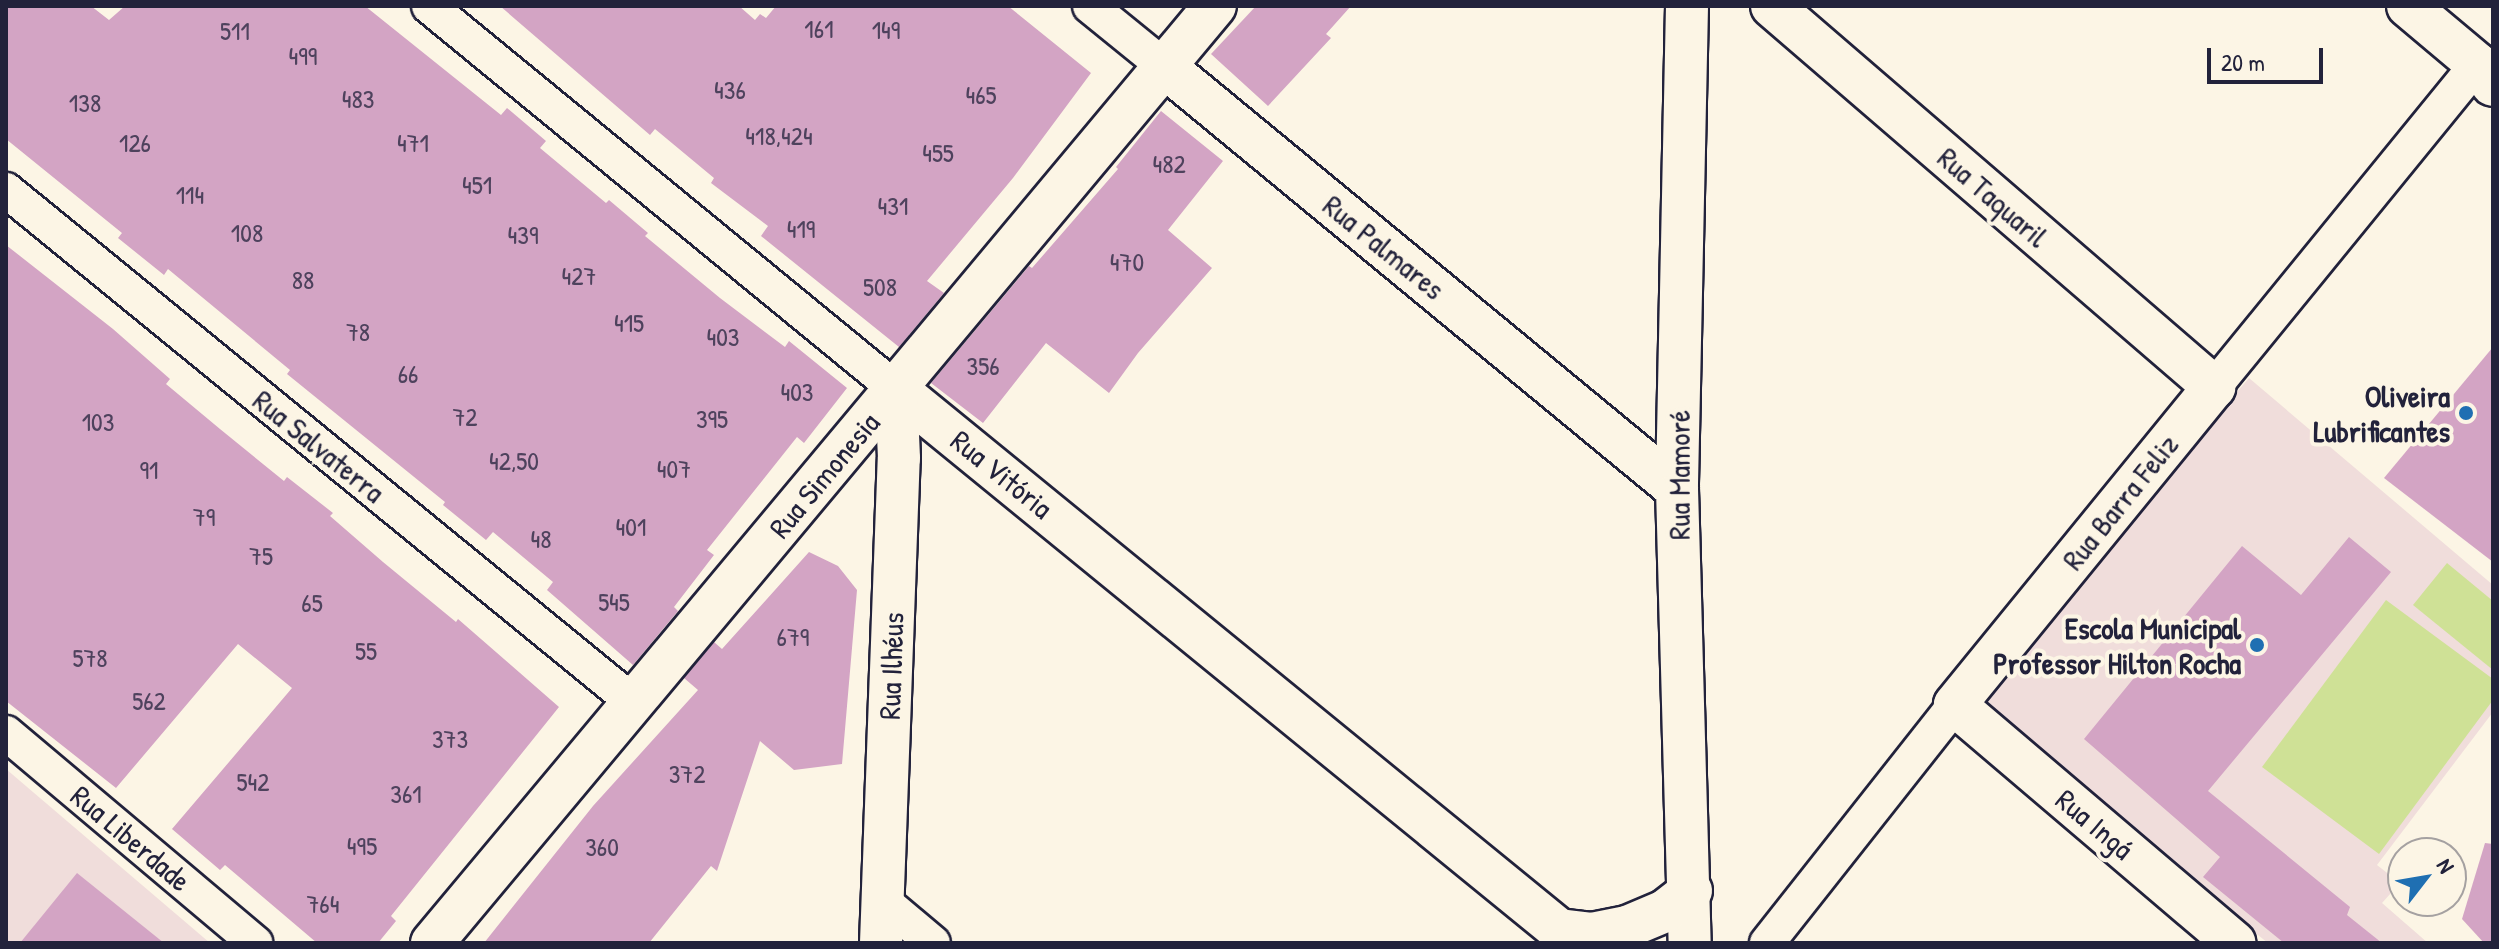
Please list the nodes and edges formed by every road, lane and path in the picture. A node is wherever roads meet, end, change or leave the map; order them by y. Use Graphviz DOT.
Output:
graph roads {
  1 [pos="429,6"];
  2 [pos="1090,6"];
  3 [pos="1215,6"];
  4 [pos="1687,6"];
  5 [pos="1772,6"];
  6 [pos="2408,6"];
  7 [pos="1165,67"];
  8 [pos="2485,75"];
  9 [pos="6,190"];
  10 [pos="2214,387"];
  11 [pos="896,389"];
  12 [pos="979,454"];
  13 [pos="899,458"];
  14 [pos="837,475"];
  15 [pos="1677,489"];
  16 [pos="897,512"];
  17 [pos="633,702"];
  18 [pos="1955,705"];
  19 [pos="6,733"];
  20 [pos="1691,891"];
  21 [pos="883,901"];
  22 [pos="1567,937"];
  23 [pos="255,943"];
  24 [pos="432,943"];
  25 [pos="881,943"];
  26 [pos="933,943"];
  27 [pos="1690,943"];
  28 [pos="1767,943"];
  29 [pos="2235,943"];
  1 -- 11 [label="street, Rua Vitória"];
  2 -- 7 [label="street, Rua Palmares"];
  3 -- 7 [label="street, Rua Simonesia"];
  4 -- 15 [label="street, Rua Mamoré"];
  5 -- 10 [label="street, Rua Taquaril"];
  6 -- 8 [label="street"];
  7 -- 11 [label="street, Rua Simonesia"];
  7 -- 15 [label="street, Rua Palmares"];
  8 -- 10 [label="street, Rua Barra Feliz"];
  9 -- 17 [label="street, Rua Salvaterra"];
  10 -- 18 [label="street, Rua Barra Feliz"];
  11 -- 12 [label="street, Rua Vitória"];
  11 -- 13 [label="street, Rua Ilhéus"];
  11 -- 14 [label="street, Rua Simonesia"];
  12 -- 13 [label="street"];
  12 -- 22 [label="street, Rua Vitória"];
  13 -- 14 [label="street"];
  13 -- 16 [label="street, Rua Ilhéus"];
  14 -- 16 [label="street"];
  14 -- 17 [label="street, Rua Simonesia"];
  15 -- 20 [label="street, Rua Mamoré"];
  16 -- 21 [label="street, Rua Ilhéus"];
  17 -- 24 [label="street, Rua Simonesia"];
  18 -- 28 [label="street, Rua Barra Feliz"];
  18 -- 29 [label="street, Rua Ingá"];
  19 -- 23 [label="street, Rua Liberdade"];
  20 -- 22 [label="street"];
  20 -- 27 [label="street, Rua Mamoré"];
  21 -- 25 [label="street, Rua Ilhéus"];
  21 -- 26 [label="street"];
}
